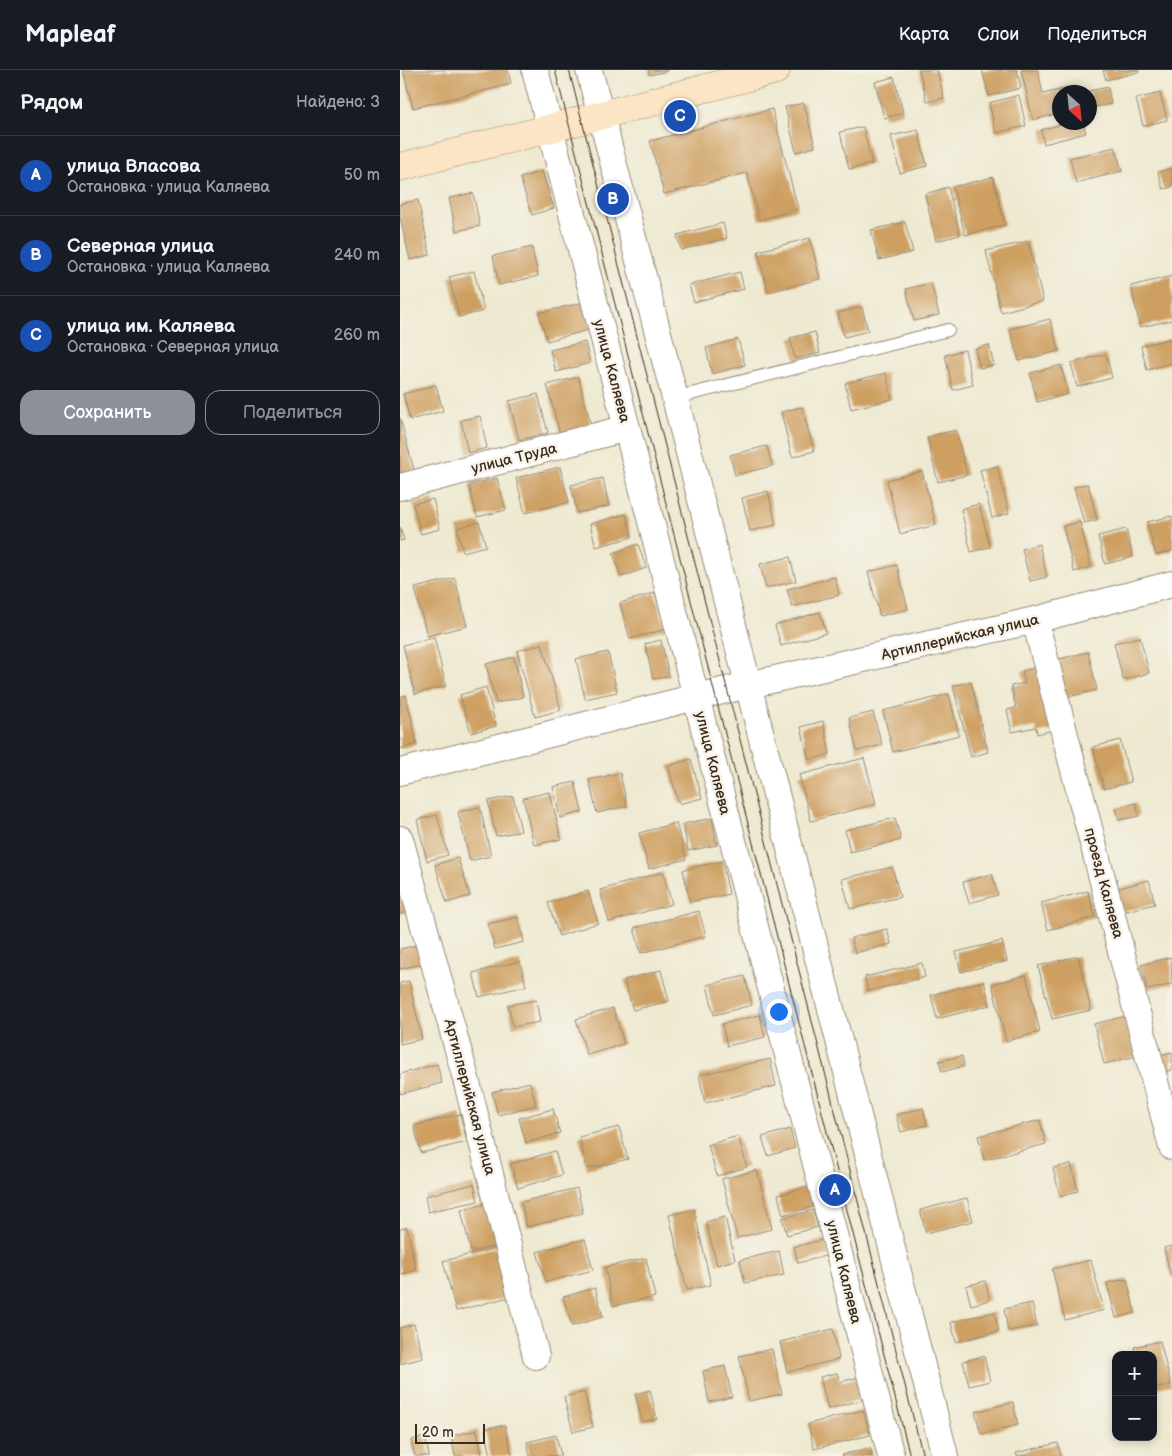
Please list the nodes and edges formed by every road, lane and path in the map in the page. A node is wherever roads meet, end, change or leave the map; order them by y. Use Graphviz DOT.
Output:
graph roads {
  1 [pos="535,70"];
  2 [pos="589,70"];
  3 [pos="776,70"];
  4 [pos="600,116"];
  5 [pos="549,128"];
  6 [pos="400,167"];
  7 [pos="948,330"];
  8 [pos="675,398"];
  9 [pos="627,428"];
  10 [pos="400,487"];
  11 [pos="1172,584"];
  12 [pos="1035,620"];
  13 [pos="747,685"];
  14 [pos="696,697"];
  15 [pos="400,772"];
  16 [pos="400,839"];
  17 [pos="1172,1147"];
  18 [pos="536,1356"];
  19 [pos="891,1456"];
  20 [pos="945,1456"];
  1 -- 5 [label="street, улица Каляева"];
  2 -- 4 [label="street"];
  3 -- 4 [label="main road"];
  4 -- 5 [label="main road"];
  4 -- 8 [label="street"];
  5 -- 6 [label="main road"];
  5 -- 9 [label="street, улица Каляева"];
  7 -- 8 [label="lane"];
  8 -- 13 [label="street"];
  9 -- 10 [label="street, улица Труда"];
  9 -- 14 [label="street, улица Каляева"];
  11 -- 12 [label="street, Артиллерийская улица"];
  12 -- 13 [label="street, Артиллерийская улица"];
  12 -- 17 [label="street, проезд Каляева"];
  13 -- 14 [label="street, Артиллерийская улица"];
  13 -- 20 [label="street"];
  14 -- 15 [label="street"];
  14 -- 19 [label="street, улица Каляева"];
  16 -- 18 [label="street, Артиллерийская улица"];
}
